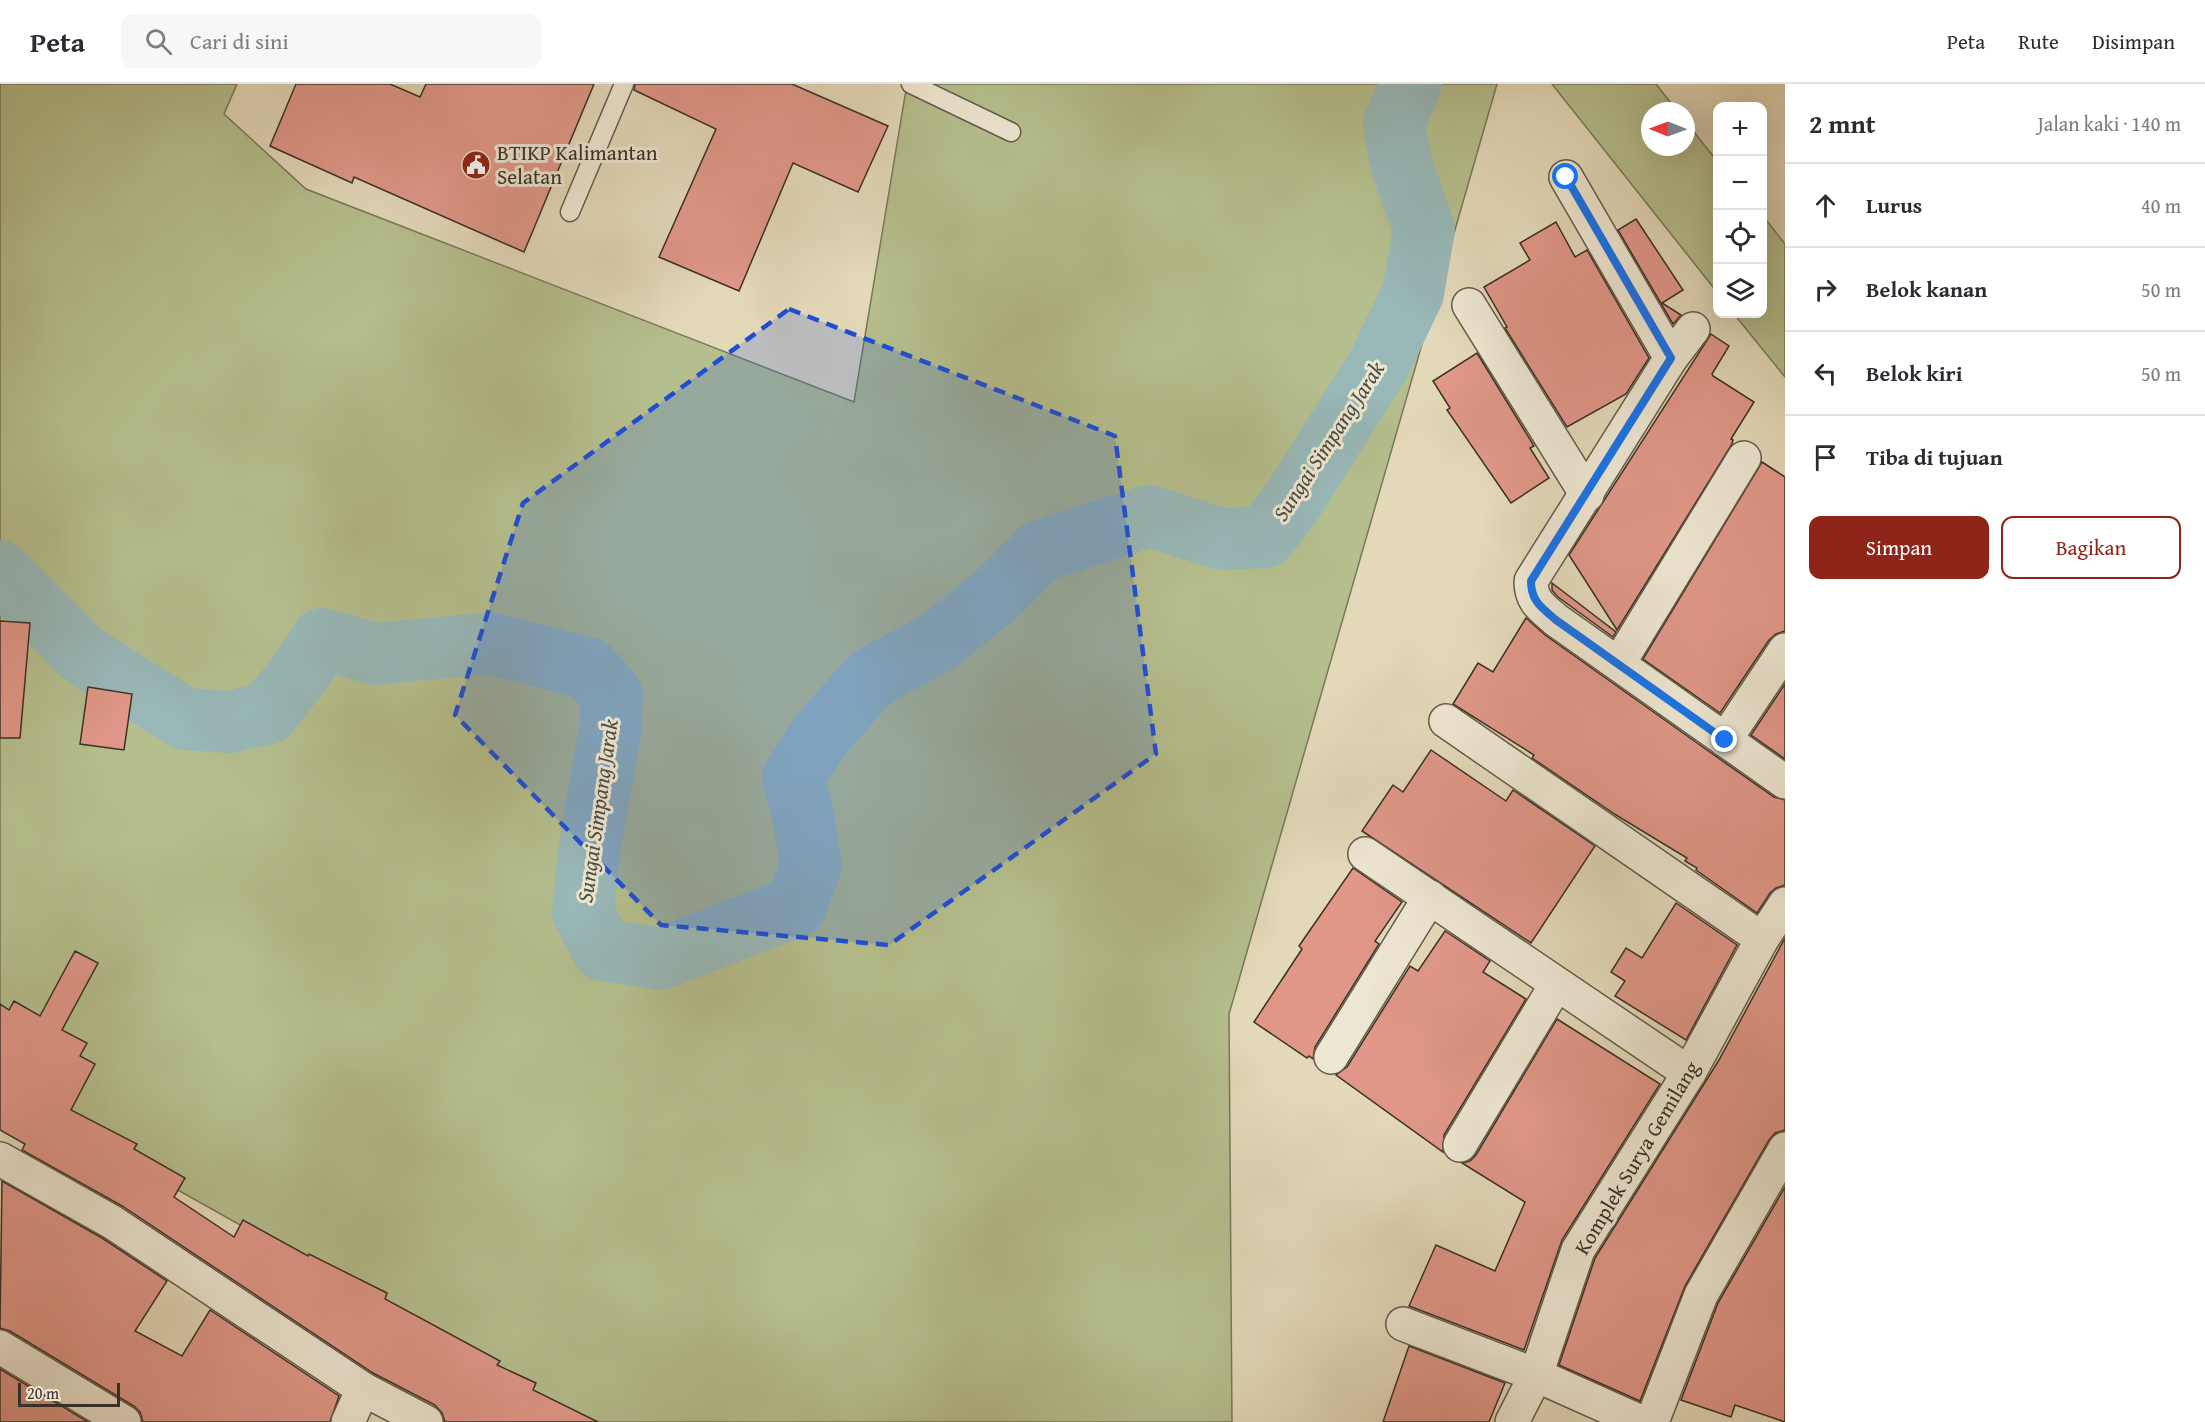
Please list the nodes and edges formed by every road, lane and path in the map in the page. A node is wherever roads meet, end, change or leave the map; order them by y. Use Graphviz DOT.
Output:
graph roads {
  1 [pos="624,84"];
  2 [pos="911,84"];
  3 [pos="1011,132"];
  4 [pos="1566,177"];
  5 [pos="570,212"];
  6 [pos="1469,305"];
  7 [pos="1693,329"];
  8 [pos="1671,358"];
  9 [pos="1744,458"];
  10 [pos="1587,495"];
  11 [pos="1785,650"];
  12 [pos="1619,663"];
  13 [pos="1446,721"];
  14 [pos="1725,740"];
  15 [pos="1785,782"];
  16 [pos="1365,854"];
  17 [pos="1430,897"];
  18 [pos="1785,904"];
  19 [pos="1762,939"];
  20 [pos="1556,986"];
  21 [pos="1331,1057"];
  22 [pos="1689,1073"];
  23 [pos="1460,1145"];
  24 [pos="1785,1149"];
  25 [pos="0,1159"];
  26 [pos="1403,1323"];
  27 [pos="0,1347"];
  28 [pos="1536,1375"];
  29 [pos="363,1389"];
  30 [pos="124,1422"];
  31 [pos="348,1422"];
  32 [pos="426,1422"];
  33 [pos="1512,1422"];
  34 [pos="1641,1422"];
  35 [pos="1652,1422"];
  1 -- 5 [label="lane"];
  2 -- 3 [label="lane"];
  4 -- 8 [label="street"];
  6 -- 10 [label="street"];
  7 -- 8 [label="street"];
  8 -- 10 [label="street"];
  9 -- 12 [label="street"];
  10 -- 12 [label="street"];
  11 -- 14 [label="street"];
  12 -- 14 [label="street"];
  13 -- 19 [label="street"];
  14 -- 15 [label="street"];
  16 -- 17 [label="street"];
  17 -- 20 [label="street"];
  17 -- 21 [label="street"];
  18 -- 19 [label="street, Komplek Surya Gemilang"];
  19 -- 22 [label="street, Komplek Surya Gemilang"];
  20 -- 22 [label="street"];
  20 -- 23 [label="street"];
  22 -- 28 [label="street, Komplek Surya Gemilang"];
  24 -- 35 [label="street"];
  25 -- 29 [label="street"];
  26 -- 28 [label="street"];
  27 -- 30 [label="street"];
  28 -- 33 [label="street, Komplek Surya Gemilang"];
  28 -- 34 [label="street"];
  29 -- 31 [label="street"];
  29 -- 32 [label="street"];
}
